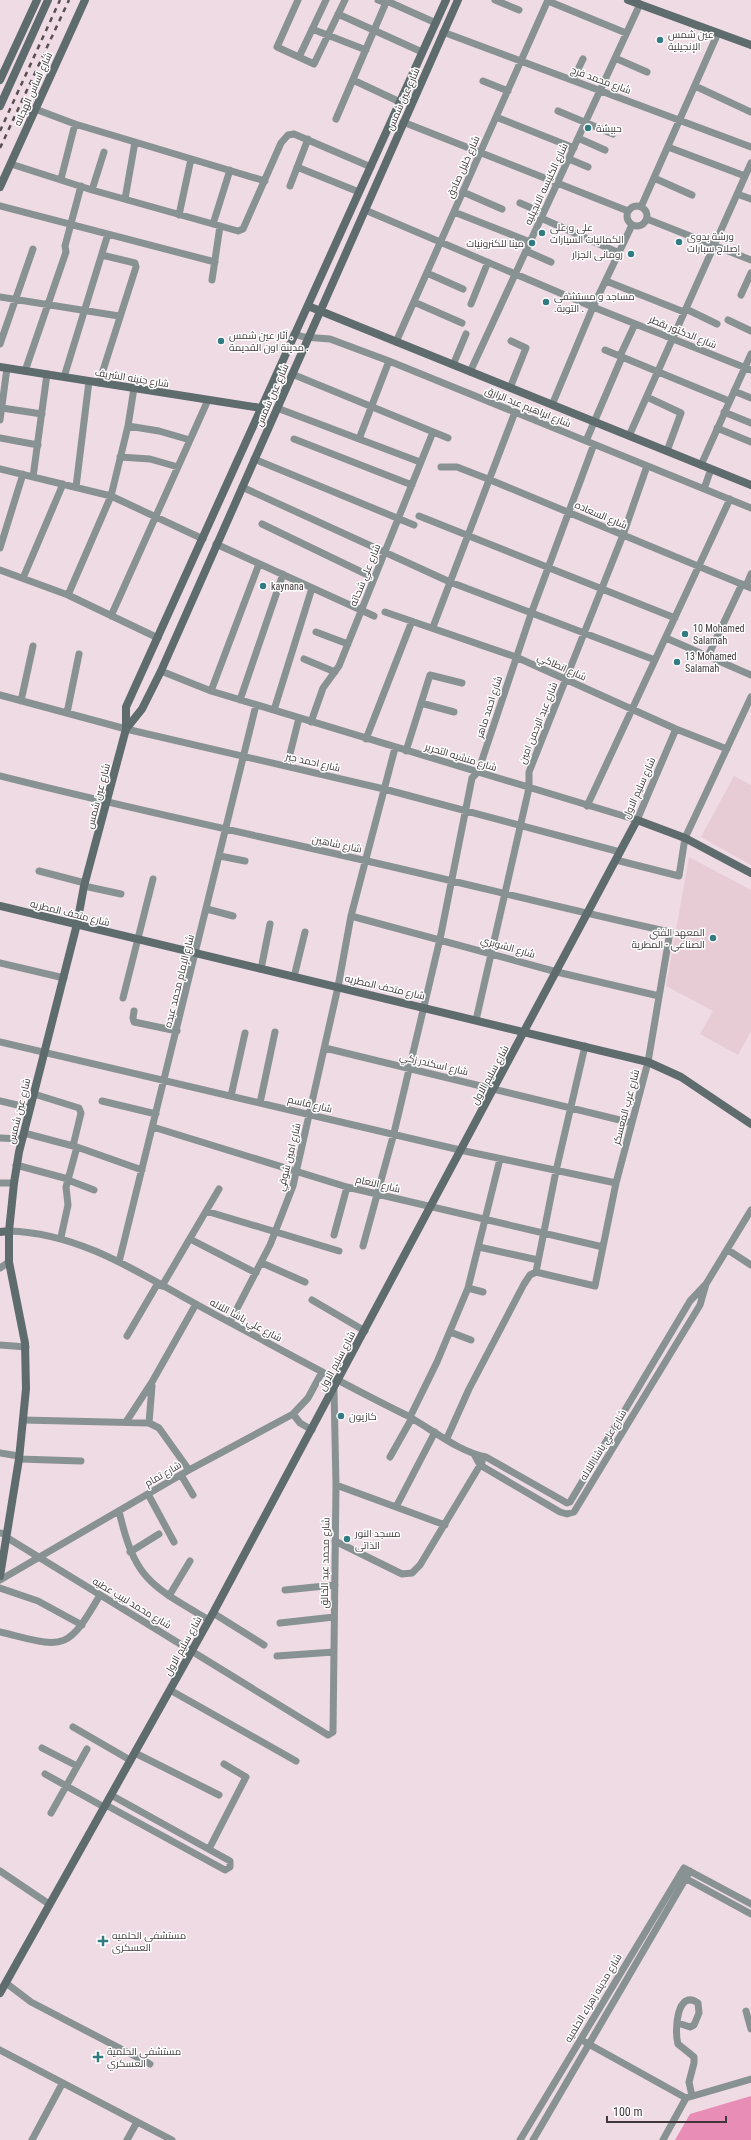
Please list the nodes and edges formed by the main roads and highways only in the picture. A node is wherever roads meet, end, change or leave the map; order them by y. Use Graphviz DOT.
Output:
graph roads {
  1 [pos="37,0"];
  2 [pos="48,0"];
  3 [pos="85,0"];
  4 [pos="446,0"];
  5 [pos="458,0"];
  6 [pos="628,0"];
  7 [pos="751,45"];
  8 [pos="0,80"];
  9 [pos="0,106"];
  10 [pos="0,187"];
  11 [pos="308,306"];
  12 [pos="320,311"];
  13 [pos="4,368"];
  14 [pos="261,408"];
  15 [pos="751,485"];
  16 [pos="126,729"];
  17 [pos="637,820"];
  18 [pos="751,873"];
  19 [pos="0,906"];
  20 [pos="77,924"];
  21 [pos="525,1032"];
  22 [pos="751,1124"];
  23 [pos="9,1231"];
  24 [pos="0,1232"];
  25 [pos="4,1535"];
  26 [pos="0,1576"];
  27 [pos="0,1993"];
  1 -- 8 [label="main road"];
  2 -- 9 [label="main road"];
  3 -- 10 [label="main road, شارع اساس الهجانه"];
  4 -- 11 [label="main road, شارع عين شمس"];
  5 -- 12 [label="main road, شارع عين شمس"];
  6 -- 7 [label="main road"];
  11 -- 12 [label="main road, شارع ابراهيم عبد الرازق"];
  11 -- 14 [label="main road, شارع عين شمس"];
  12 -- 15 [label="main road, شارع ابراهيم عبد الرازق"];
  12 -- 16 [label="main road, شارع عين شمس"];
  13 -- 14 [label="main road, شارع جنينه الشريف"];
  14 -- 16 [label="main road, شارع عين شمس"];
  16 -- 20 [label="main road, شارع عين شمس"];
  17 -- 18 [label="main road, شارع منشيه التحرير"];
  17 -- 21 [label="main road, شارع سليم الاول"];
  19 -- 20 [label="main road, شارع متحف المطريه"];
  20 -- 21 [label="main road, شارع متحف المطريه"];
  20 -- 23 [label="main road, شارع عين شمس"];
  21 -- 22 [label="main road, شارع متحف المطريه"];
  21 -- 27 [label="main road, شارع سليم الاول"];
  23 -- 24 [label="main road, شارع علي باشا اللاله"];
  23 -- 25 [label="main road, شارع عين شمس"];
  25 -- 26 [label="main road, شارع عين شمس"];
}
